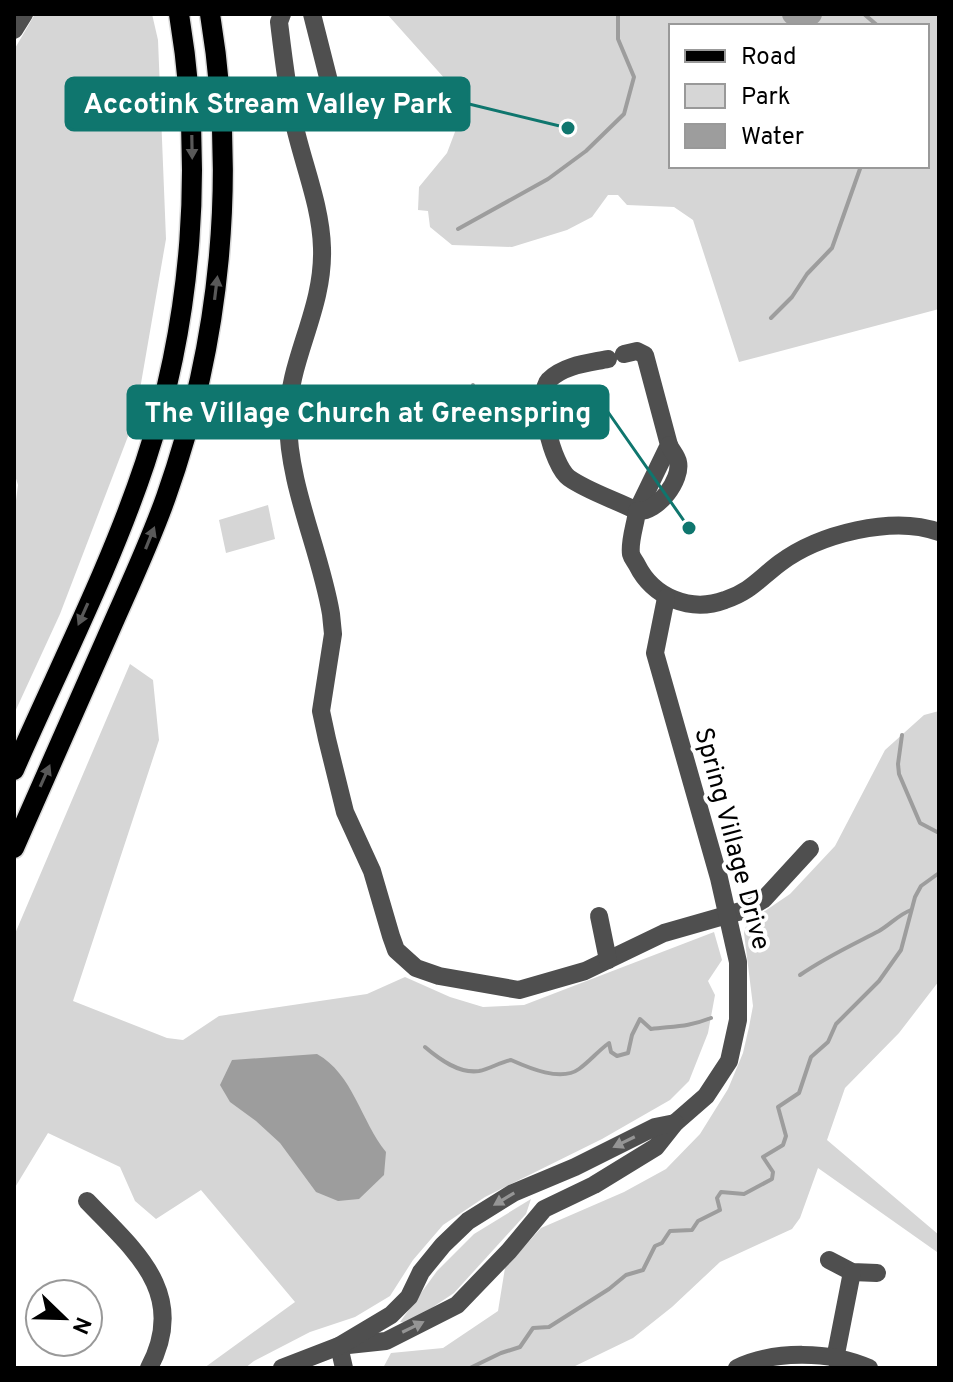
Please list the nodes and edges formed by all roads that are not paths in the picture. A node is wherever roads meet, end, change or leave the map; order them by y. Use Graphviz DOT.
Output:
graph roads {
  1 [pos="24,14"];
  2 [pos="179,14"];
  3 [pos="210,14"];
  4 [pos="282,14"];
  5 [pos="312,14"];
  6 [pos="14,30"];
  7 [pos="290,105"];
  8 [pos="637,511"];
  9 [pos="939,532"];
  10 [pos="666,598"];
  11 [pos="14,770"];
  12 [pos="14,848"];
  13 [pos="810,849"];
  14 [pos="599,916"];
  15 [pos="727,916"];
  16 [pos="608,960"];
  17 [pos="675,1123"];
  18 [pos="549,1178"];
  19 [pos="87,1201"];
  20 [pos="559,1201"];
  21 [pos="829,1260"];
  22 [pos="852,1272"];
  23 [pos="877,1273"];
  24 [pos="339,1346"];
  25 [pos="835,1359"];
  26 [pos="149,1368"];
  27 [pos="282,1368"];
  28 [pos="344,1368"];
  29 [pos="737,1368"];
  30 [pos="869,1368"];
  1 -- 6 [label="street"];
  2 -- 11 [label="main road, one-way"];
  12 -- 3 [label="main road, one-way"];
  4 -- 7 [label="street"];
  5 -- 7 [label="street"];
  7 -- 16 [label="street"];
  8 -- 8 [label="street"];
  8 -- 10 [label="street"];
  9 -- 10 [label="street"];
  10 -- 15 [label="street, Spring Village Drive"];
  13 -- 15 [label="street"];
  14 -- 16 [label="street"];
  15 -- 16 [label="street"];
  15 -- 17 [label="street, Spring Village Drive"];
  17 -- 18 [label="street, Spring Village Drive, one-way"];
  17 -- 20 [label="street, Spring Village Drive"];
  18 -- 20 [label="street"];
  18 -- 24 [label="street, Spring Village Drive, one-way"];
  19 -- 26 [label="street"];
  24 -- 20 [label="street, Spring Village Drive, one-way"];
  21 -- 22 [label="street"];
  22 -- 23 [label="street"];
  22 -- 25 [label="street"];
  24 -- 27 [label="street, Spring Village Drive"];
  24 -- 28 [label="street"];
  25 -- 29 [label="street"];
  25 -- 30 [label="street"];
}
